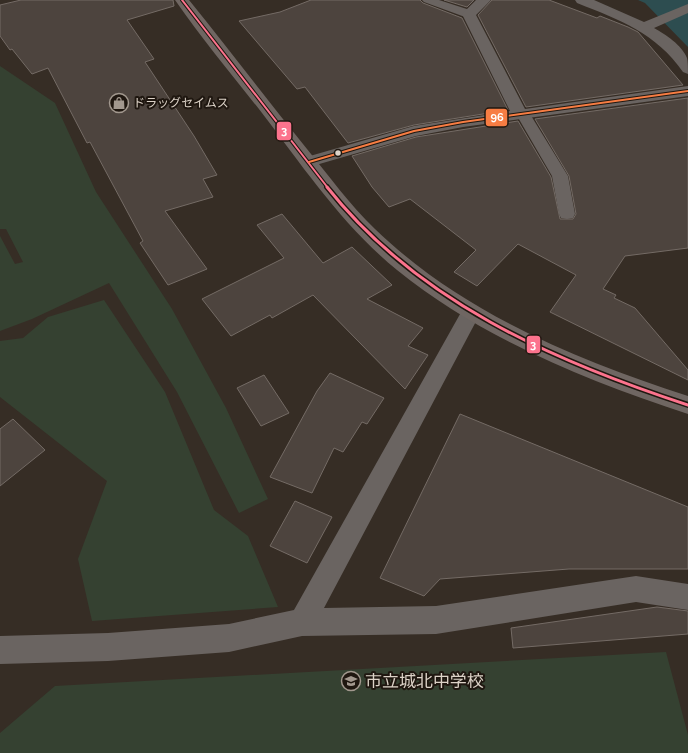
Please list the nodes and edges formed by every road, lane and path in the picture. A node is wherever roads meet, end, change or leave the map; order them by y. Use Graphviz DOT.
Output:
graph roads {
  1 [pos="182,0"];
  2 [pos="428,0"];
  3 [pos="484,0"];
  4 [pos="582,0"];
  5 [pos="688,8"];
  6 [pos="468,14"];
  7 [pos="649,24"];
  8 [pos="688,69"];
  9 [pos="688,91"];
  10 [pos="522,114"];
  11 [pos="308,162"];
  12 [pos="566,214"];
  13 [pos="472,312"];
  14 [pos="688,405"];
  15 [pos="688,597"];
  16 [pos="302,622"];
  17 [pos="0,650"];
  1 -- 11 [label="highway"];
  2 -- 6 [label="lane"];
  3 -- 6 [label="street"];
  4 -- 7 [label="street"];
  5 -- 7 [label="street"];
  6 -- 10 [label="street"];
  7 -- 8 [label="street"];
  9 -- 10 [label="street"];
  10 -- 11 [label="street"];
  10 -- 12 [label="lane"];
  11 -- 13 [label="highway"];
  13 -- 14 [label="highway"];
  13 -- 16 [label="street"];
  15 -- 16 [label="street"];
  16 -- 17 [label="street"];
}
